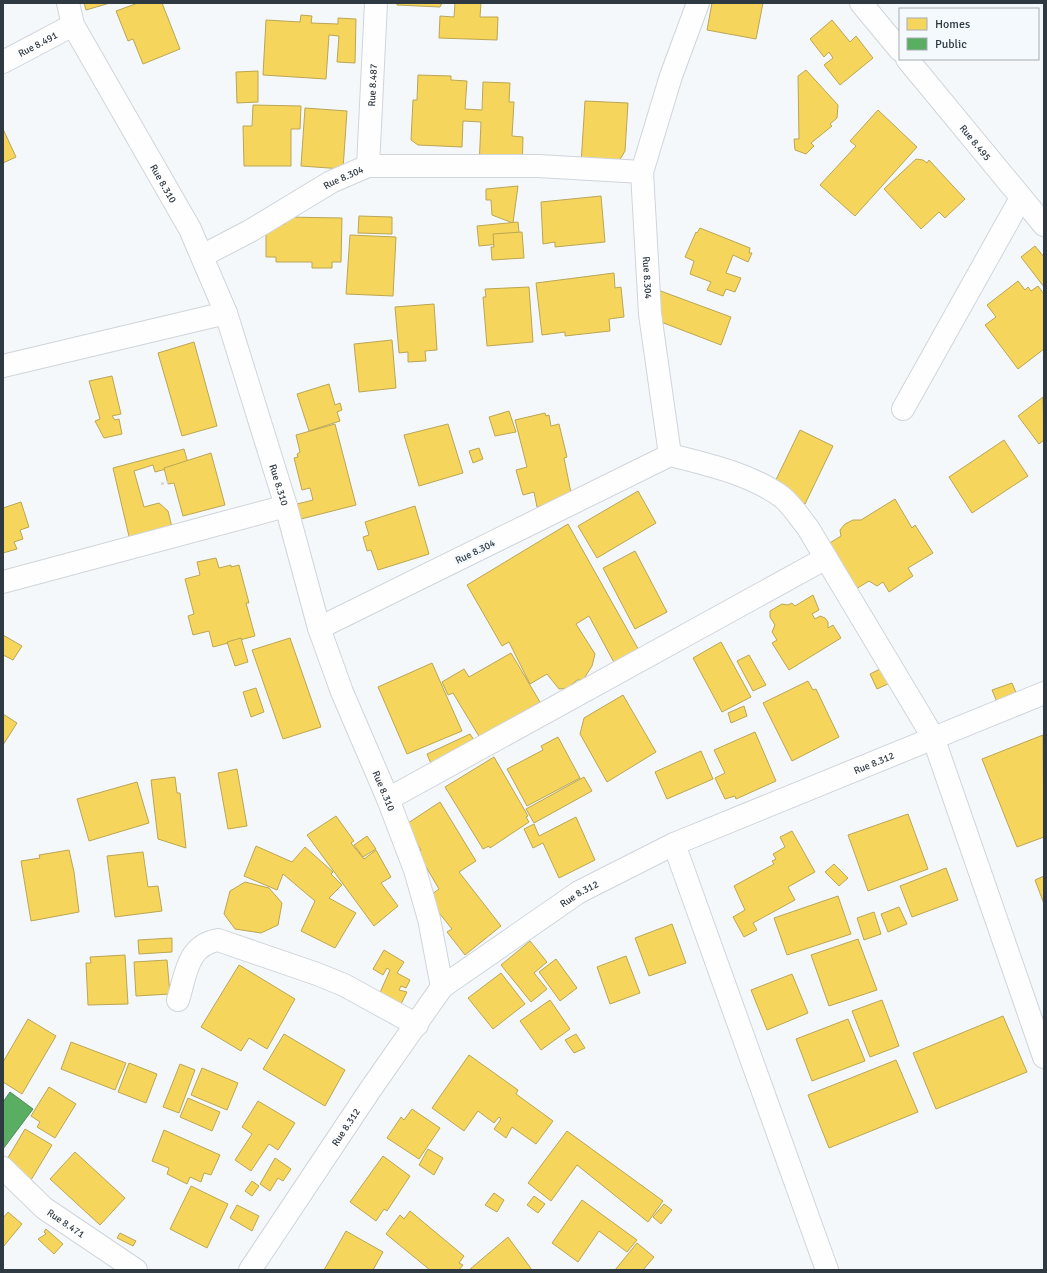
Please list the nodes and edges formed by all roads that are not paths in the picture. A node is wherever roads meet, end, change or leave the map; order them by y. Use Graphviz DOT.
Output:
graph roads {
  1 [pos="68,3"];
  2 [pos="376,3"];
  3 [pos="698,3"];
  4 [pos="861,3"];
  5 [pos="73,25"];
  6 [pos="899,49"];
  7 [pos="908,60"];
  8 [pos="3,62"];
  9 [pos="368,166"];
  10 [pos="642,172"];
  11 [pos="1021,198"];
  12 [pos="1042,217"];
  13 [pos="202,256"];
  14 [pos="226,313"];
  15 [pos="3,366"];
  16 [pos="904,409"];
  17 [pos="670,455"];
  18 [pos="286,506"];
  19 [pos="826,558"];
  20 [pos="3,582"];
  21 [pos="319,628"];
  22 [pos="1044,693"];
  23 [pos="933,737"];
  24 [pos="388,799"];
  25 [pos="674,844"];
  26 [pos="442,987"];
  27 [pos="178,1000"];
  28 [pos="417,1025"];
  29 [pos="1044,1057"];
  30 [pos="3,1168"];
  31 [pos="136,1270"];
  32 [pos="250,1270"];
  33 [pos="827,1270"];
  1 -- 5 [label="street, Rue 8.310"];
  2 -- 9 [label="street, Rue 8.487"];
  3 -- 10 [label="street"];
  4 -- 6 [label="street"];
  5 -- 8 [label="street, Rue 8.491"];
  5 -- 13 [label="street, Rue 8.310"];
  7 -- 11 [label="street, Rue 8.495"];
  9 -- 10 [label="street, Rue 8.304"];
  9 -- 13 [label="street, Rue 8.304"];
  10 -- 17 [label="street, Rue 8.304"];
  11 -- 12 [label="street, Rue 8.495"];
  11 -- 16 [label="street"];
  13 -- 14 [label="street, Rue 8.310"];
  14 -- 15 [label="street"];
  14 -- 18 [label="street, Rue 8.310"];
  17 -- 19 [label="street"];
  17 -- 21 [label="street, Rue 8.304"];
  18 -- 20 [label="street"];
  18 -- 21 [label="street, Rue 8.310"];
  19 -- 23 [label="street"];
  19 -- 24 [label="street"];
  21 -- 24 [label="street, Rue 8.310"];
  22 -- 23 [label="street, Rue 8.312"];
  23 -- 25 [label="street, Rue 8.312"];
  23 -- 29 [label="street"];
  24 -- 26 [label="street, Rue 8.310"];
  25 -- 26 [label="street, Rue 8.312"];
  25 -- 33 [label="street"];
  26 -- 28 [label="street, Rue 8.312"];
  27 -- 28 [label="street"];
  28 -- 32 [label="street, Rue 8.312"];
  30 -- 31 [label="street, Rue 8.471"];
}
